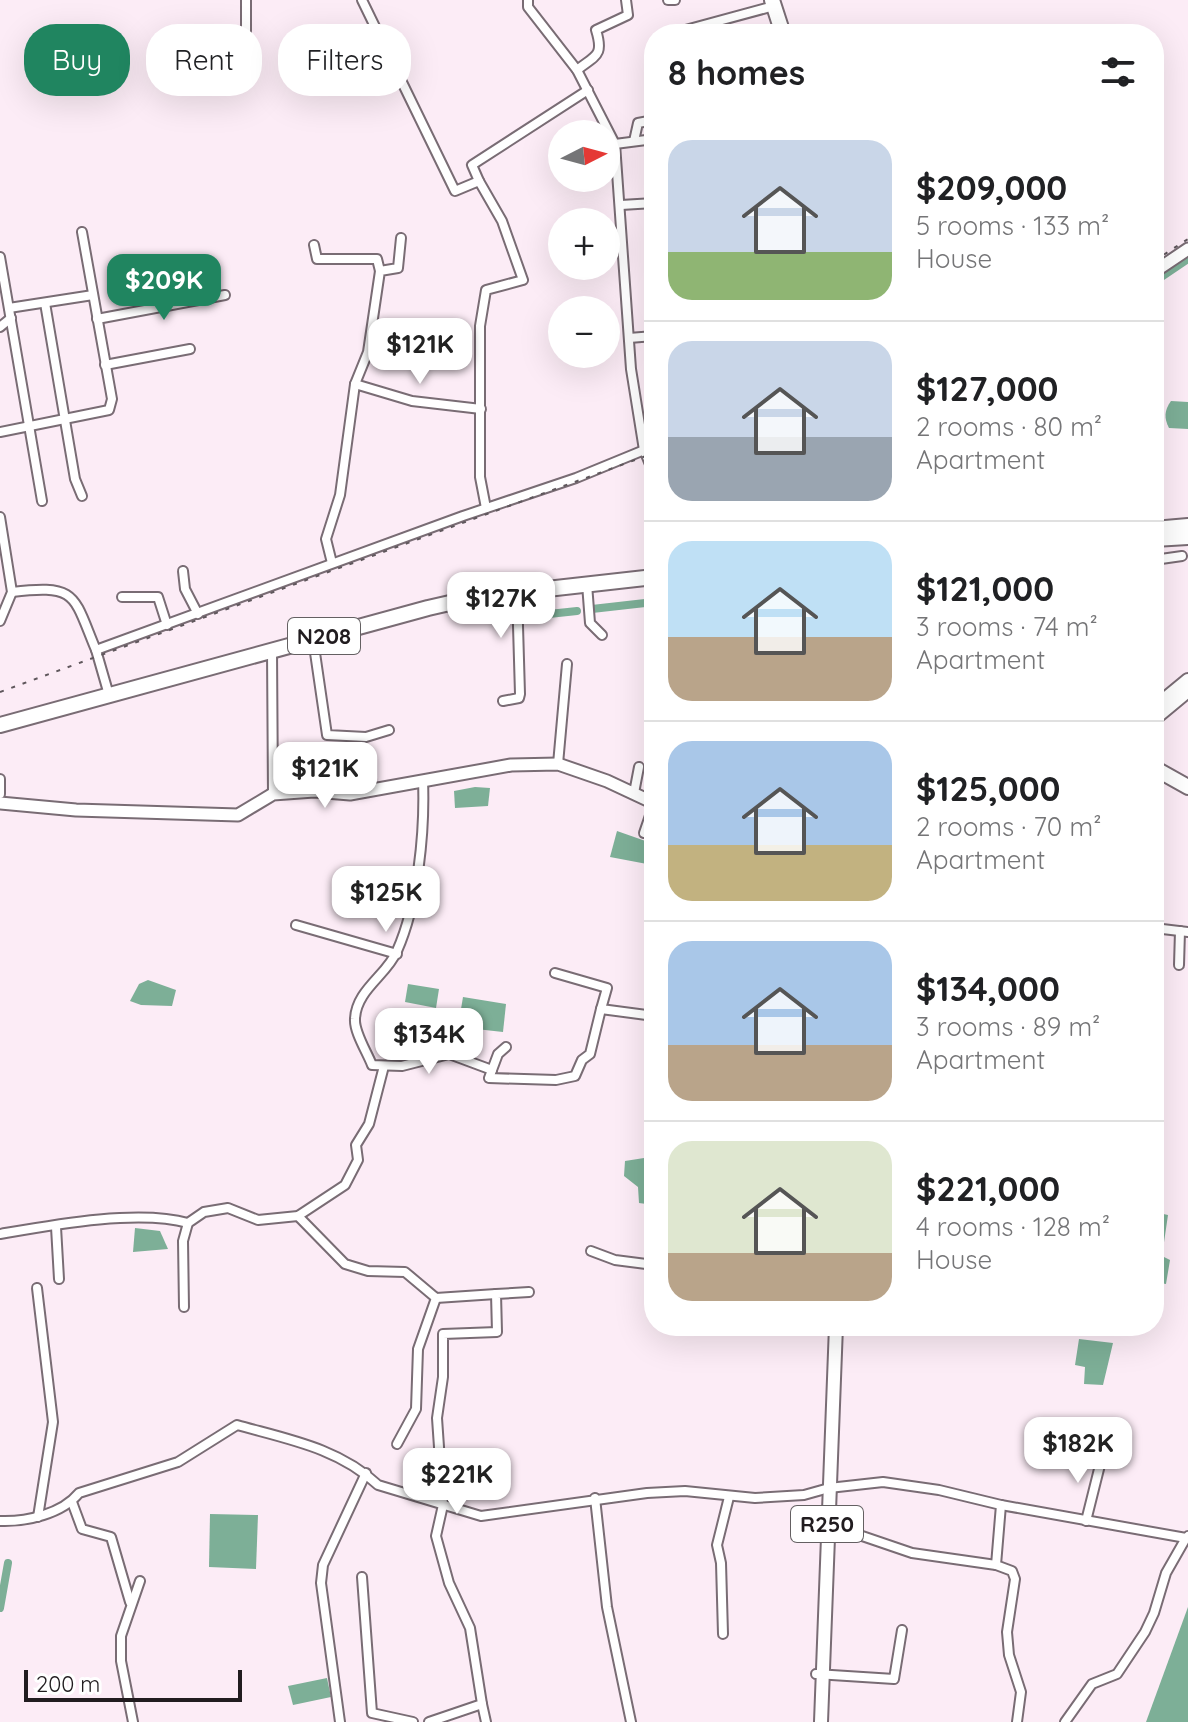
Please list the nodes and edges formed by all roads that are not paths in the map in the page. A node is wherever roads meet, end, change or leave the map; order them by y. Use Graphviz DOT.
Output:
graph roads {
  1 [pos="246,0"];
  2 [pos="362,0"];
  3 [pos="528,0"];
  4 [pos="626,0"];
  5 [pos="668,0"];
  6 [pos="675,0"];
  7 [pos="773,3"];
  8 [pos="246,24"];
  9 [pos="374,24"];
  10 [pos="704,24"];
  11 [pos="780,24"];
  12 [pos="577,70"];
  13 [pos="588,90"];
  14 [pos="408,96"];
  15 [pos="603,120"];
  16 [pos="644,122"];
  17 [pos="644,140"];
  18 [pos="634,141"];
  19 [pos="620,143"];
  20 [pos="479,181"];
  21 [pos="620,192"];
  22 [pos="644,204"];
  23 [pos="621,205"];
  24 [pos="82,232"];
  25 [pos="401,238"];
  26 [pos="314,245"];
  27 [pos="1188,249"];
  28 [pos="0,257"];
  29 [pos="1164,265"];
  30 [pos="380,271"];
  31 [pos="93,295"];
  32 [pos="225,295"];
  33 [pos="45,303"];
  34 [pos="10,313"];
  35 [pos="97,319"];
  36 [pos="0,327"];
  37 [pos="644,337"];
  38 [pos="629,338"];
  39 [pos="190,349"];
  40 [pos="105,365"];
  41 [pos="355,384"];
  42 [pos="481,409"];
  43 [pos="65,420"];
  44 [pos="29,426"];
  45 [pos="0,432"];
  46 [pos="644,450"];
  47 [pos="82,496"];
  48 [pos="42,501"];
  49 [pos="486,508"];
  50 [pos="0,517"];
  51 [pos="1188,526"];
  52 [pos="1164,528"];
  53 [pos="1188,537"];
  54 [pos="1164,538"];
  55 [pos="2,544"];
  56 [pos="1182,556"];
  57 [pos="1164,559"];
  58 [pos="332,563"];
  59 [pos="183,571"];
  60 [pos="644,578"];
  61 [pos="587,584"];
  62 [pos="12,592"];
  63 [pos="517,592"];
  64 [pos="122,597"];
  65 [pos="198,614"];
  66 [pos="0,621"];
  67 [pos="167,625"];
  68 [pos="602,635"];
  69 [pos="313,639"];
  70 [pos="96,650"];
  71 [pos="272,650"];
  72 [pos="567,664"];
  73 [pos="1188,680"];
  74 [pos="1188,691"];
  75 [pos="109,695"];
  76 [pos="1164,700"];
  77 [pos="503,701"];
  78 [pos="1164,711"];
  79 [pos="0,725"];
  80 [pos="389,730"];
  81 [pos="558,764"];
  82 [pos="639,767"];
  83 [pos="1164,774"];
  84 [pos="0,779"];
  85 [pos="423,780"];
  86 [pos="1188,787"];
  87 [pos="634,793"];
  88 [pos="0,794"];
  89 [pos="273,794"];
  90 [pos="644,798"];
  91 [pos="0,803"];
  92 [pos="296,925"];
  93 [pos="1164,929"];
  94 [pos="1184,932"];
  95 [pos="397,954"];
  96 [pos="1179,965"];
  97 [pos="555,973"];
  98 [pos="601,1009"];
  99 [pos="644,1015"];
  100 [pos="506,1047"];
  101 [pos="384,1066"];
  102 [pos="492,1070"];
  103 [pos="298,1216"];
  104 [pos="188,1223"];
  105 [pos="56,1227"];
  106 [pos="0,1234"];
  107 [pos="591,1251"];
  108 [pos="644,1264"];
  109 [pos="59,1279"];
  110 [pos="37,1288"];
  111 [pos="529,1292"];
  112 [pos="496,1294"];
  113 [pos="436,1298"];
  114 [pos="184,1307"];
  115 [pos="829,1336"];
  116 [pos="835,1336"];
  117 [pos="397,1444"];
  118 [pos="1102,1457"];
  119 [pos="366,1473"];
  120 [pos="825,1490"];
  121 [pos="729,1497"];
  122 [pos="595,1498"];
  123 [pos="72,1502"];
  124 [pos="443,1505"];
  125 [pos="1001,1505"];
  126 [pos="38,1517"];
  127 [pos="0,1521"];
  128 [pos="1086,1521"];
  129 [pos="827,1524"];
  130 [pos="1187,1537"];
  131 [pos="996,1565"];
  132 [pos="362,1577"];
  133 [pos="140,1581"];
  134 [pos="131,1605"];
  135 [pos="902,1630"];
  136 [pos="723,1634"];
  137 [pos="819,1674"];
  138 [pos="482,1704"];
  139 [pos="133,1722"];
  140 [pos="340,1722"];
  141 [pos="413,1722"];
  142 [pos="429,1722"];
  143 [pos="486,1722"];
  144 [pos="631,1722"];
  145 [pos="814,1722"];
  146 [pos="821,1722"];
  147 [pos="1017,1722"];
  148 [pos="1065,1722"];
  1 -- 8 [label="street"];
  2 -- 9 [label="street"];
  3 -- 12 [label="street"];
  4 -- 12 [label="street"];
  5 -- 6 [label="street"];
  7 -- 10 [label="street"];
  7 -- 11 [label="highway"];
  12 -- 13 [label="street"];
  13 -- 15 [label="street"];
  13 -- 20 [label="street"];
  14 -- 20 [label="street"];
  16 -- 18 [label="street"];
  17 -- 18 [label="street"];
  18 -- 19 [label="street"];
  20 -- 42 [label="street"];
  21 -- 23 [label="street"];
  22 -- 23 [label="street"];
  23 -- 38 [label="street"];
  24 -- 31 [label="street"];
  25 -- 30 [label="street"];
  26 -- 30 [label="street"];
  27 -- 29 [label="street"];
  28 -- 34 [label="street"];
  30 -- 41 [label="street"];
  31 -- 33 [label="street"];
  31 -- 35 [label="street"];
  32 -- 35 [label="street"];
  33 -- 34 [label="street"];
  33 -- 43 [label="street"];
  34 -- 36 [label="street"];
  34 -- 44 [label="street"];
  35 -- 40 [label="street"];
  37 -- 38 [label="street"];
  38 -- 46 [label="street"];
  39 -- 40 [label="street"];
  40 -- 43 [label="street"];
  41 -- 42 [label="street"];
  41 -- 58 [label="street"];
  42 -- 49 [label="street"];
  43 -- 44 [label="street"];
  43 -- 47 [label="street"];
  44 -- 45 [label="street"];
  44 -- 48 [label="street"];
  46 -- 49 [label="street"];
  49 -- 58 [label="street"];
  50 -- 55 [label="street"];
  51 -- 52 [label="highway"];
  53 -- 54 [label="highway"];
  55 -- 62 [label="street"];
  56 -- 57 [label="street"];
  58 -- 65 [label="street"];
  59 -- 65 [label="street"];
  60 -- 61 [label="highway, N208"];
  61 -- 63 [label="highway, N208"];
  61 -- 68 [label="street"];
  62 -- 66 [label="street"];
  62 -- 70 [label="street"];
  63 -- 69 [label="highway, N208"];
  63 -- 77 [label="street"];
  64 -- 67 [label="street"];
  65 -- 67 [label="street"];
  67 -- 70 [label="street"];
  69 -- 71 [label="highway, N208"];
  69 -- 80 [label="street"];
  70 -- 75 [label="street"];
  71 -- 75 [label="highway, N208"];
  71 -- 89 [label="street"];
  72 -- 81 [label="street"];
  73 -- 76 [label="main road"];
  74 -- 78 [label="main road"];
  75 -- 79 [label="highway, N208"];
  81 -- 85 [label="street"];
  81 -- 87 [label="street"];
  82 -- 87 [label="street"];
  83 -- 86 [label="highway"];
  84 -- 88 [label="street"];
  85 -- 89 [label="street"];
  85 -- 95 [label="street"];
  87 -- 90 [label="street"];
  89 -- 91 [label="street"];
  92 -- 95 [label="street"];
  93 -- 94 [label="street"];
  94 -- 96 [label="street"];
  95 -- 101 [label="street"];
  97 -- 98 [label="street"];
  98 -- 99 [label="street"];
  98 -- 102 [label="street"];
  100 -- 102 [label="street"];
  101 -- 102 [label="street"];
  101 -- 103 [label="street"];
  103 -- 104 [label="street"];
  103 -- 113 [label="street"];
  104 -- 105 [label="street"];
  104 -- 114 [label="street"];
  105 -- 106 [label="street"];
  105 -- 109 [label="street"];
  107 -- 108 [label="street"];
  110 -- 126 [label="street"];
  111 -- 112 [label="street"];
  112 -- 113 [label="street"];
  112 -- 124 [label="street"];
  113 -- 117 [label="street"];
  115 -- 120 [label="main road, R250"];
  116 -- 120 [label="main road, R250"];
  118 -- 128 [label="street"];
  119 -- 123 [label="street"];
  119 -- 124 [label="street"];
  119 -- 140 [label="street"];
  120 -- 121 [label="street"];
  120 -- 125 [label="street"];
  120 -- 129 [label="main road, R250"];
  120 -- 137 [label="main road, R250"];
  121 -- 122 [label="street"];
  121 -- 136 [label="street"];
  122 -- 124 [label="street"];
  122 -- 144 [label="street"];
  123 -- 126 [label="street"];
  123 -- 134 [label="street"];
  124 -- 138 [label="street"];
  125 -- 128 [label="street"];
  125 -- 131 [label="street"];
  126 -- 127 [label="street"];
  128 -- 130 [label="street"];
  129 -- 131 [label="street"];
  129 -- 137 [label="main road, R250"];
  130 -- 148 [label="street"];
  131 -- 147 [label="street"];
  132 -- 141 [label="street"];
  133 -- 134 [label="street"];
  134 -- 139 [label="street"];
  135 -- 137 [label="street"];
  137 -- 145 [label="main road, R250"];
  137 -- 146 [label="main road, R250"];
  138 -- 142 [label="street"];
  138 -- 143 [label="street"];
}
